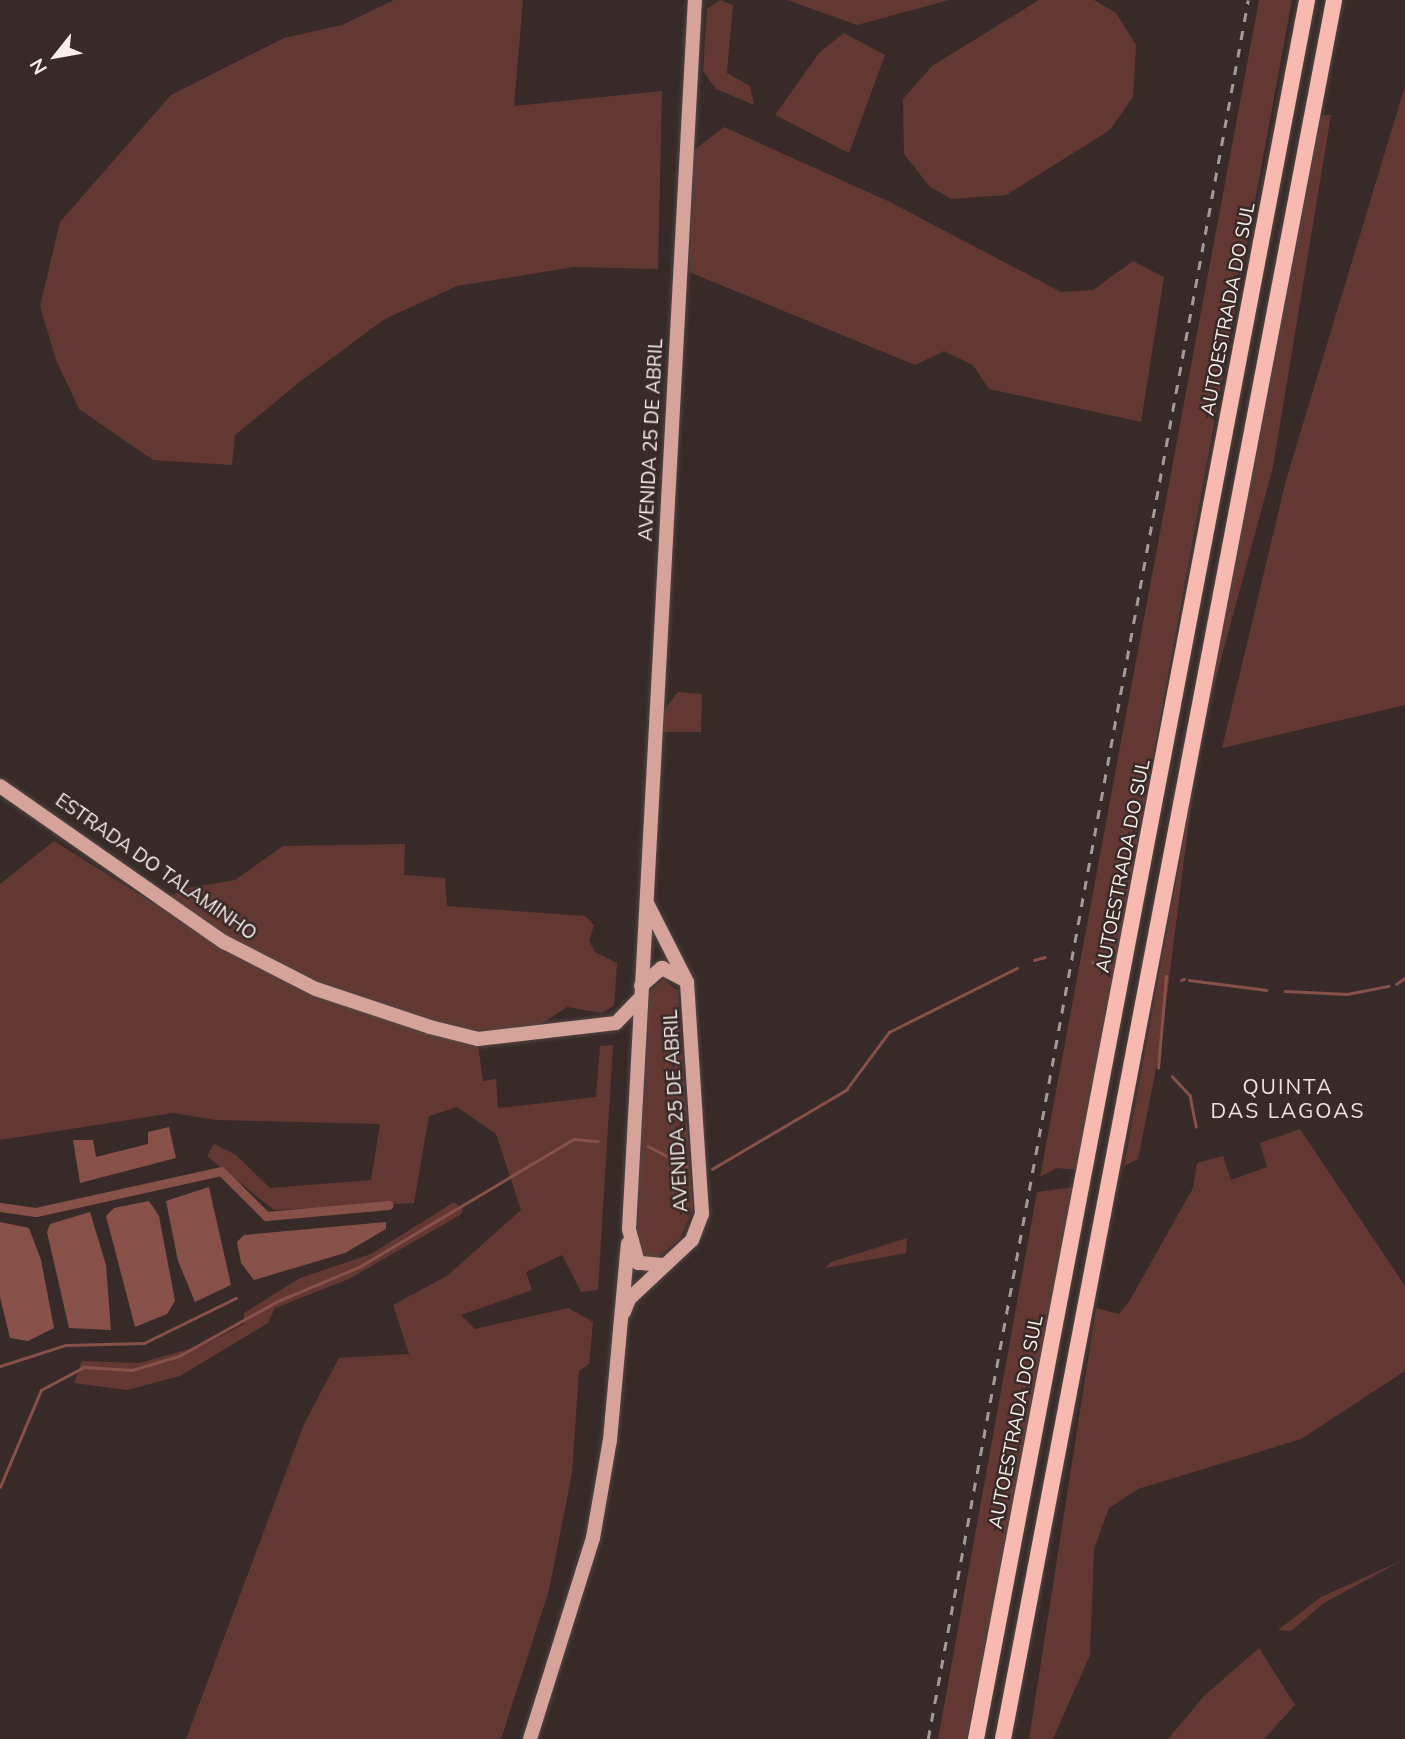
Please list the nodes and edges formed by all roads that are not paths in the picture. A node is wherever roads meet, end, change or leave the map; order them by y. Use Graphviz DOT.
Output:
graph roads {
  1 [pos="695,0"];
  2 [pos="1307,0"];
  3 [pos="1334,0"];
  4 [pos="0,786"];
  5 [pos="645,883"];
  6 [pos="687,982"];
  7 [pos="641,992"];
  8 [pos="616,1023"];
  9 [pos="638,1044"];
  10 [pos="629,1242"];
  11 [pos="663,1265"];
  12 [pos="622,1317"];
  13 [pos="530,1739"];
  14 [pos="976,1739"];
  15 [pos="1003,1739"];
  1 -- 5 [label="main road, AVENIDA 25 DE ABRIL"];
  2 -- 14 [label="highway, AUTOESTRADA DO SUL"];
  3 -- 15 [label="highway"];
  4 -- 8 [label="main road, ESTRADA DO TALAMINHO"];
  5 -- 6 [label="main road, AVENIDA 25 DE ABRIL"];
  5 -- 7 [label="main road, AVENIDA 25 DE ABRIL"];
  6 -- 7 [label="main road, AVENIDA 25 DE ABRIL"];
  6 -- 11 [label="main road, AVENIDA 25 DE ABRIL"];
  7 -- 8 [label="main road"];
  7 -- 9 [label="main road, AVENIDA 25 DE ABRIL"];
  8 -- 9 [label="main road"];
  9 -- 10 [label="main road, AVENIDA 25 DE ABRIL"];
  10 -- 11 [label="main road"];
  10 -- 12 [label="main road, AVENIDA 25 DE ABRIL"];
  11 -- 12 [label="main road, AVENIDA 25 DE ABRIL"];
  12 -- 13 [label="main road, AVENIDA 25 DE ABRIL"];
}
